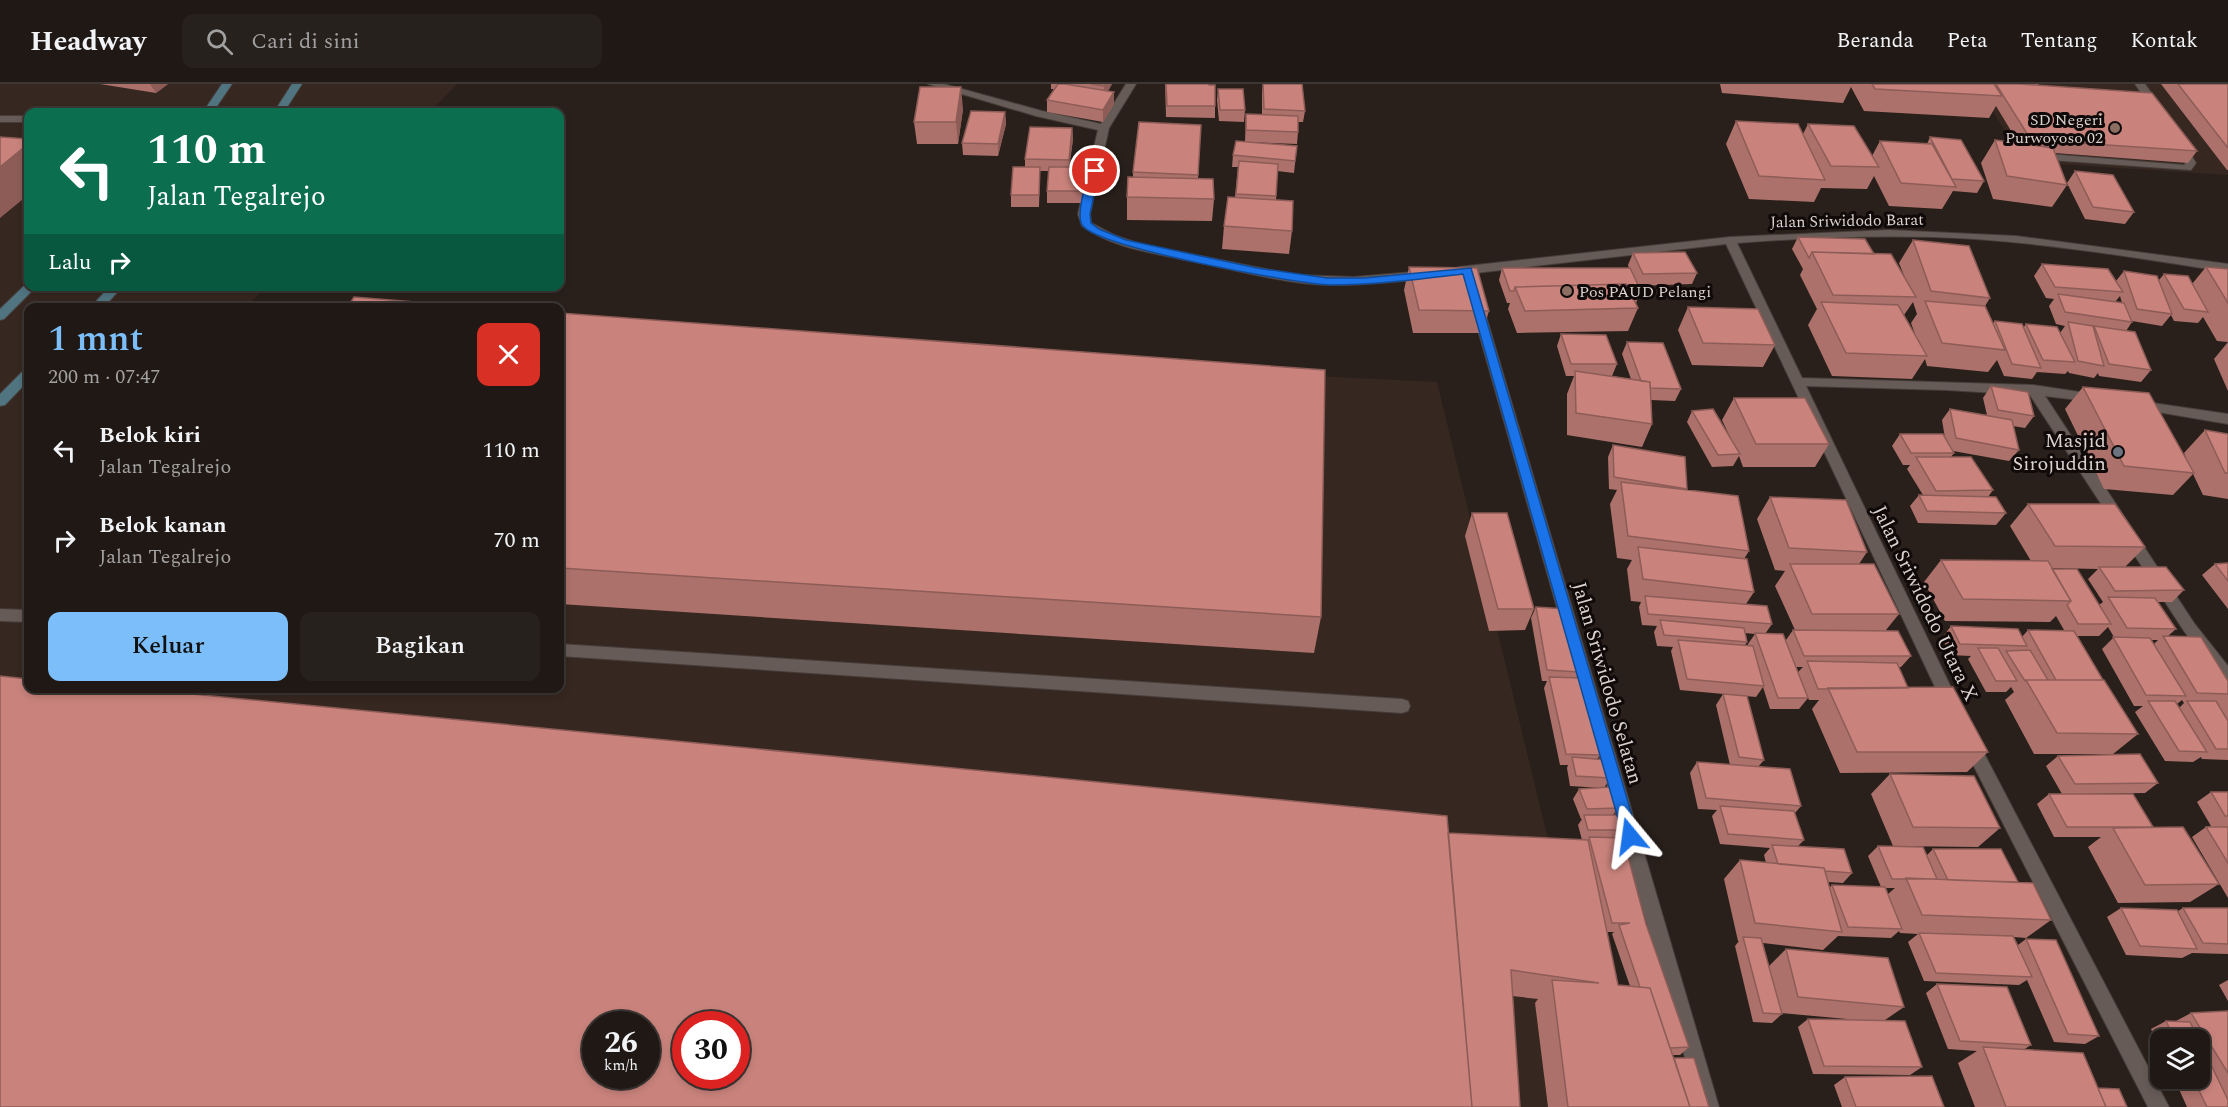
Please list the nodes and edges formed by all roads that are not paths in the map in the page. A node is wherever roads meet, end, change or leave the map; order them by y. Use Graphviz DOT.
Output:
graph roads {
  1 [pos="227,84"];
  2 [pos="297,84"];
  3 [pos="933,84"];
  4 [pos="1131,84"];
  5 [pos="2140,84"];
  6 [pos="211,108"];
  7 [pos="282,108"];
  8 [pos="2162,116"];
  9 [pos="0,118"];
  10 [pos="24,119"];
  11 [pos="1104,128"];
  12 [pos="2174,137"];
  13 [pos="2024,155"];
  14 [pos="1730,240"];
  15 [pos="2228,268"];
  16 [pos="1470,282"];
  17 [pos="25,291"];
  18 [pos="112,291"];
  19 [pos="101,303"];
  20 [pos="0,316"];
  21 [pos="24,378"];
  22 [pos="1797,382"];
  23 [pos="2033,389"];
  24 [pos="0,402"];
  25 [pos="2228,419"];
  26 [pos="0,615"];
  27 [pos="24,616"];
  28 [pos="564,650"];
  29 [pos="2228,678"];
  30 [pos="1402,706"];
  31 [pos="1709,1107"];
  32 [pos="2159,1107"];
  1 -- 6 [label="street"];
  2 -- 7 [label="street"];
  3 -- 11 [label="street"];
  4 -- 11 [label="street, Jalan Sriwidodo Barat"];
  5 -- 8 [label="street"];
  9 -- 10 [label="street"];
  11 -- 16 [label="street, Jalan Sriwidodo Barat"];
  12 -- 13 [label="street"];
  14 -- 15 [label="street, Jalan Sriwidodo Barat"];
  14 -- 16 [label="street, Jalan Sriwidodo Barat"];
  14 -- 22 [label="street, Jalan Sriwidodo Utara X"];
  16 -- 31 [label="street, Jalan Sriwidodo Selatan"];
  17 -- 20 [label="street"];
  18 -- 19 [label="street"];
  21 -- 24 [label="street"];
  22 -- 23 [label="street"];
  22 -- 32 [label="street, Jalan Sriwidodo Utara X"];
  23 -- 25 [label="street"];
  23 -- 29 [label="street"];
  26 -- 27 [label="street"];
  28 -- 30 [label="street"];
}
